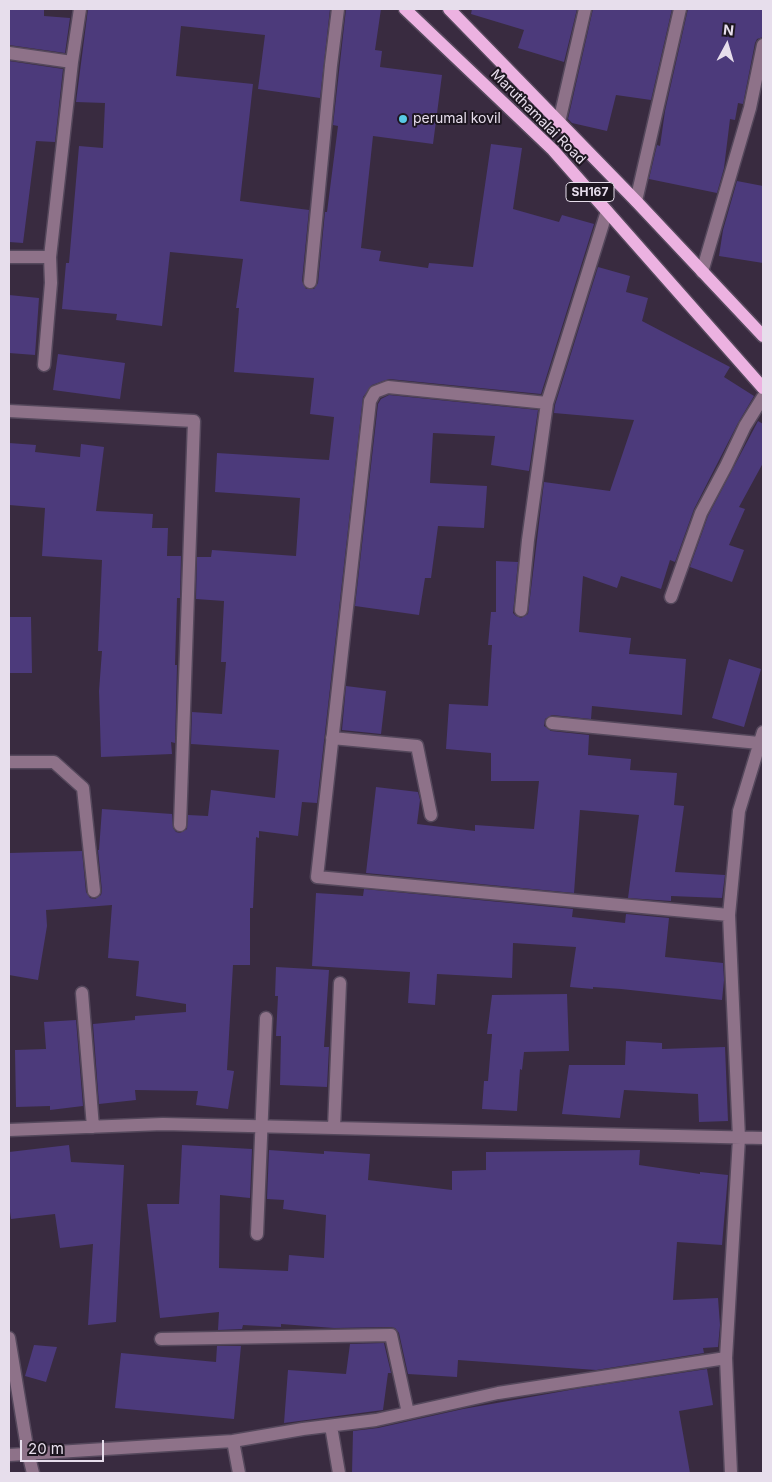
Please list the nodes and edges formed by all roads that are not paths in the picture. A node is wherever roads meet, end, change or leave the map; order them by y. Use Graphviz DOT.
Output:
graph roads {
  1 [pos="80,9"];
  2 [pos="338,9"];
  3 [pos="405,9"];
  4 [pos="448,9"];
  5 [pos="584,9"];
  6 [pos="680,9"];
  7 [pos="763,45"];
  8 [pos="9,53"];
  9 [pos="72,62"];
  10 [pos="559,122"];
  11 [pos="636,201"];
  12 [pos="607,211"];
  13 [pos="9,257"];
  14 [pos="50,257"];
  15 [pos="702,272"];
  16 [pos="310,282"];
  17 [pos="763,336"];
  18 [pos="44,365"];
  19 [pos="763,388"];
  20 [pos="763,397"];
  21 [pos="547,403"];
  22 [pos="9,411"];
  23 [pos="671,597"];
  24 [pos="521,610"];
  25 [pos="552,723"];
  26 [pos="332,738"];
  27 [pos="761,738"];
  28 [pos="9,762"];
  29 [pos="431,816"];
  30 [pos="180,825"];
  31 [pos="94,891"];
  32 [pos="729,915"];
  33 [pos="340,983"];
  34 [pos="82,993"];
  35 [pos="266,1018"];
  36 [pos="262,1126"];
  37 [pos="93,1127"];
  38 [pos="334,1128"];
  39 [pos="9,1130"];
  40 [pos="740,1138"];
  41 [pos="763,1138"];
  42 [pos="257,1234"];
  43 [pos="9,1338"];
  44 [pos="161,1339"];
  45 [pos="726,1358"];
  46 [pos="408,1413"];
  47 [pos="332,1426"];
  48 [pos="233,1441"];
  49 [pos="28,1453"];
  50 [pos="9,1455"];
  51 [pos="33,1473"];
  52 [pos="239,1473"];
  53 [pos="339,1473"];
  54 [pos="730,1473"];
  1 -- 9 [label="street"];
  2 -- 16 [label="street"];
  3 -- 12 [label="main road, Maruthamalai Road / SH167"];
  4 -- 10 [label="main road, Maruthamalai Road / SH167"];
  5 -- 10 [label="street"];
  6 -- 11 [label="street"];
  7 -- 15 [label="street"];
  8 -- 9 [label="street"];
  9 -- 14 [label="street"];
  10 -- 11 [label="main road, Maruthamalai Road / SH167"];
  11 -- 15 [label="main road, Maruthamalai Road / SH167"];
  12 -- 19 [label="main road, Maruthamalai Road / SH167"];
  12 -- 21 [label="street"];
  13 -- 14 [label="street"];
  14 -- 18 [label="street"];
  15 -- 17 [label="main road, Maruthamalai Road / SH167"];
  20 -- 23 [label="street"];
  21 -- 24 [label="street"];
  21 -- 26 [label="street"];
  22 -- 30 [label="street"];
  25 -- 27 [label="street"];
  26 -- 29 [label="street"];
  26 -- 32 [label="street"];
  27 -- 32 [label="street"];
  28 -- 31 [label="street"];
  32 -- 40 [label="street"];
  33 -- 38 [label="street"];
  34 -- 37 [label="street"];
  35 -- 36 [label="street"];
  36 -- 37 [label="street"];
  36 -- 38 [label="street"];
  36 -- 42 [label="street"];
  37 -- 39 [label="street"];
  38 -- 40 [label="street"];
  40 -- 41 [label="street"];
  40 -- 45 [label="street"];
  43 -- 49 [label="street"];
  44 -- 46 [label="street"];
  45 -- 46 [label="street"];
  45 -- 54 [label="street"];
  46 -- 47 [label="street"];
  47 -- 48 [label="street"];
  47 -- 53 [label="street"];
  48 -- 49 [label="street"];
  48 -- 52 [label="street"];
  49 -- 50 [label="street"];
  49 -- 51 [label="street"];
}
